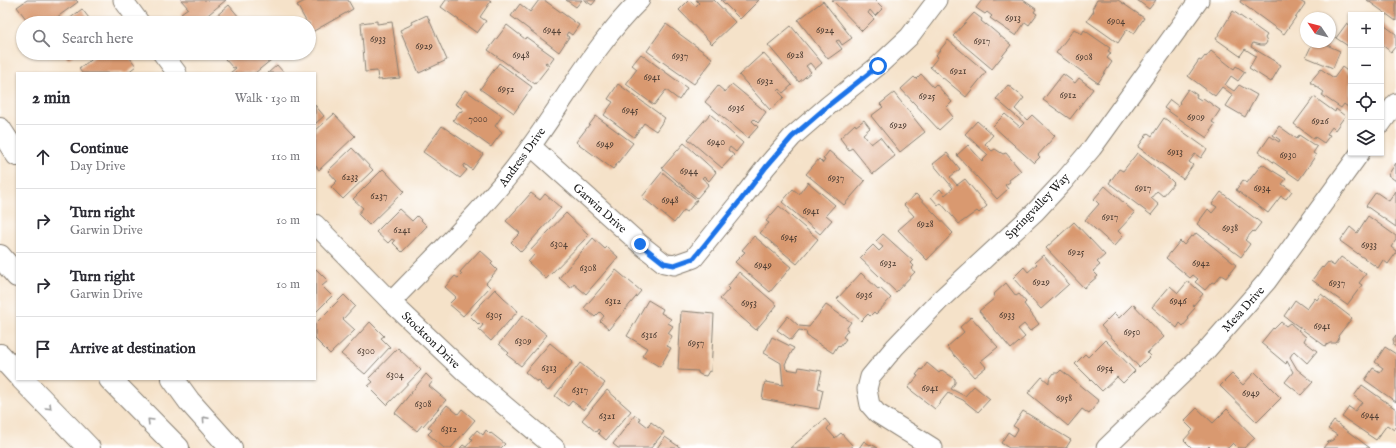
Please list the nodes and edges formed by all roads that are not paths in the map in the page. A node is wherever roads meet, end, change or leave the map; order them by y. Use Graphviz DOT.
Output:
graph roads {
  1 [pos="123,0"];
  2 [pos="640,0"];
  3 [pos="937,0"];
  4 [pos="1199,0"];
  5 [pos="135,16"];
  6 [pos="167,60"];
  7 [pos="176,72"];
  8 [pos="1396,103"];
  9 [pos="1384,120"];
  10 [pos="0,129"];
  11 [pos="531,146"];
  12 [pos="16,153"];
  13 [pos="1358,156"];
  14 [pos="316,225"];
  15 [pos="0,256"];
  16 [pos="16,275"];
  17 [pos="391,302"];
  18 [pos="0,355"];
  19 [pos="16,373"];
  20 [pos="23,380"];
  21 [pos="111,380"];
  22 [pos="174,380"];
  23 [pos="89,448"];
  24 [pos="178,448"];
  25 [pos="231,448"];
  26 [pos="555,448"];
  27 [pos="933,448"];
  28 [pos="1106,448"];
  1 -- 5 [label="street"];
  2 -- 11 [label="street, Andress Drive"];
  3 -- 11 [label="street, Garwin Drive"];
  4 -- 27 [label="street, Springvalley Way"];
  6 -- 7 [label="street"];
  8 -- 9 [label="street"];
  10 -- 12 [label="highway"];
  11 -- 17 [label="street, Andress Drive"];
  13 -- 28 [label="street, Mesa Drive"];
  14 -- 17 [label="street, Stockton Drive"];
  15 -- 16 [label="highway"];
  17 -- 26 [label="street, Stockton Drive"];
  18 -- 19 [label="highway"];
  20 -- 23 [label="highway, one-way"];
  24 -- 21 [label="highway, one-way"];
  25 -- 22 [label="highway, one-way"];
}
